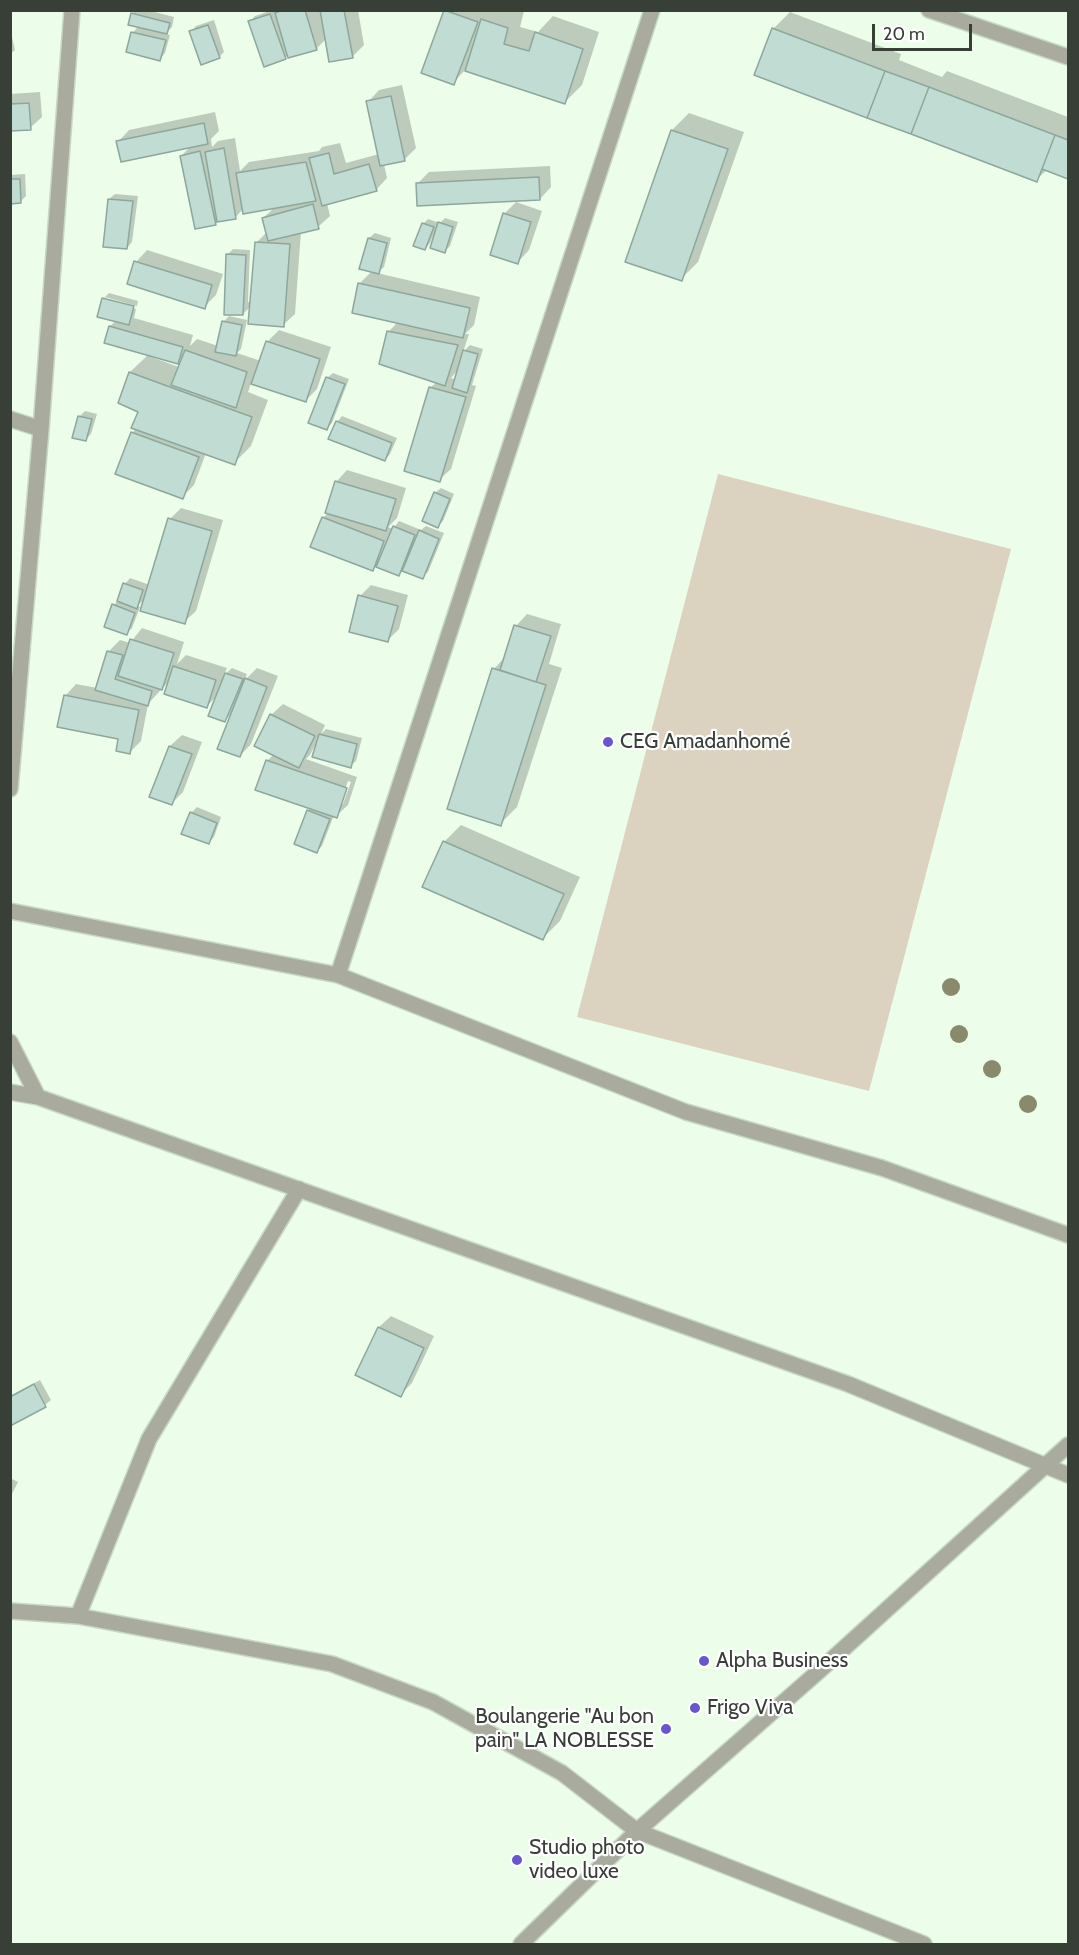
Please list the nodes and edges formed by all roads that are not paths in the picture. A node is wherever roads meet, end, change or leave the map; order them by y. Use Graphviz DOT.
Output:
graph roads {
  1 [pos="72,10"];
  2 [pos="652,10"];
  3 [pos="929,10"];
  4 [pos="1068,57"];
  5 [pos="10,419"];
  6 [pos="41,429"];
  7 [pos="10,789"];
  8 [pos="10,911"];
  9 [pos="338,975"];
  10 [pos="10,1042"];
  11 [pos="10,1092"];
  12 [pos="38,1097"];
  13 [pos="299,1189"];
  14 [pos="1068,1235"];
  15 [pos="1068,1445"];
  16 [pos="1044,1466"];
  17 [pos="1068,1475"];
  18 [pos="10,1611"];
  19 [pos="78,1616"];
  20 [pos="637,1831"];
  21 [pos="520,1944"];
  22 [pos="924,1944"];
  1 -- 6 [label="street"];
  2 -- 9 [label="street"];
  3 -- 4 [label="street"];
  5 -- 6 [label="street"];
  6 -- 7 [label="street"];
  8 -- 9 [label="street"];
  9 -- 14 [label="street"];
  10 -- 12 [label="street"];
  11 -- 12 [label="street"];
  12 -- 13 [label="street"];
  13 -- 16 [label="street"];
  13 -- 19 [label="street"];
  15 -- 16 [label="street"];
  16 -- 17 [label="street"];
  16 -- 20 [label="street"];
  18 -- 19 [label="street"];
  19 -- 20 [label="street"];
  20 -- 21 [label="street"];
  20 -- 22 [label="street"];
}
